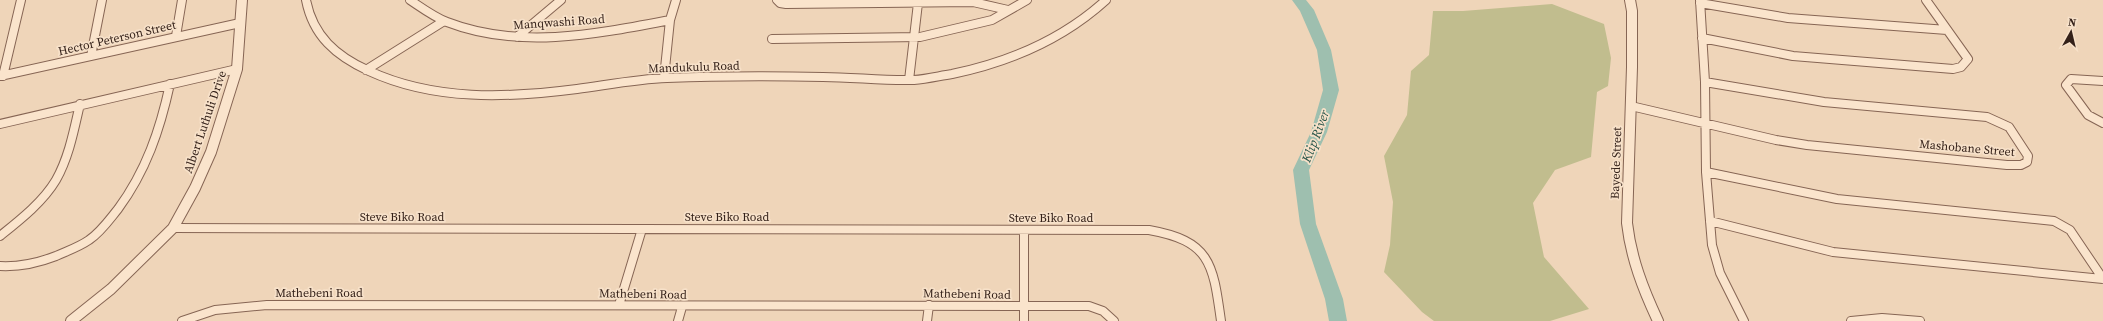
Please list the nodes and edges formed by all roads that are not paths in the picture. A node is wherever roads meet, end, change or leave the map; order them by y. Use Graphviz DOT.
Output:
graph roads {
  1 [pos="21,0"];
  2 [pos="102,0"];
  3 [pos="182,0"];
  4 [pos="242,0"];
  5 [pos="306,0"];
  6 [pos="410,0"];
  7 [pos="561,0"];
  8 [pos="676,0"];
  9 [pos="777,0"];
  10 [pos="1026,0"];
  11 [pos="1106,0"];
  12 [pos="1630,0"];
  13 [pos="1926,0"];
  14 [pos="1700,2"];
  15 [pos="918,3"];
  16 [pos="1008,10"];
  17 [pos="670,20"];
  18 [pos="444,21"];
  19 [pos="240,22"];
  20 [pos="1947,30"];
  21 [pos="176,36"];
  22 [pos="517,38"];
  23 [pos="914,38"];
  24 [pos="1702,38"];
  25 [pos="772,39"];
  26 [pos="91,56"];
  27 [pos="237,69"];
  28 [pos="366,70"];
  29 [pos="1,76"];
  30 [pos="664,78"];
  31 [pos="909,80"];
  32 [pos="2103,81"];
  33 [pos="1705,82"];
  34 [pos="170,84"];
  35 [pos="80,104"];
  36 [pos="1631,106"];
  37 [pos="2103,123"];
  38 [pos="0,124"];
  39 [pos="1705,124"];
  40 [pos="1706,172"];
  41 [pos="1710,221"];
  42 [pos="172,228"];
  43 [pos="642,229"];
  44 [pos="1024,230"];
  45 [pos="0,236"];
  46 [pos="0,266"];
  47 [pos="2103,279"];
  48 [pos="619,305"];
  49 [pos="929,305"];
  50 [pos="1024,306"];
  51 [pos="682,307"];
  52 [pos="71,321"];
  53 [pos="182,321"];
  54 [pos="678,321"];
  55 [pos="927,321"];
  56 [pos="1024,321"];
  57 [pos="1114,321"];
  58 [pos="1221,321"];
  59 [pos="1658,321"];
  60 [pos="1744,321"];
  61 [pos="1851,321"];
  62 [pos="1920,321"];
  1 -- 29 [label="street"];
  2 -- 26 [label="street"];
  3 -- 21 [label="street"];
  4 -- 19 [label="street, Albert Luthuli Drive"];
  5 -- 28 [label="street, Mandukulu Road"];
  6 -- 18 [label="street, Manqwashi Road"];
  7 -- 22 [label="street"];
  8 -- 17 [label="street"];
  9 -- 15 [label="street"];
  10 -- 16 [label="street"];
  11 -- 31 [label="street, Mandukulu Road"];
  12 -- 36 [label="street, Bayede Street"];
  13 -- 20 [label="street"];
  14 -- 20 [label="street"];
  14 -- 24 [label="street"];
  15 -- 16 [label="street"];
  15 -- 23 [label="street"];
  16 -- 23 [label="street"];
  17 -- 22 [label="street, Manqwashi Road"];
  17 -- 30 [label="street"];
  18 -- 22 [label="street, Manqwashi Road"];
  18 -- 28 [label="street"];
  19 -- 21 [label="street, Hector Peterson Street"];
  19 -- 27 [label="street, Albert Luthuli Drive"];
  20 -- 24 [label="street"];
  21 -- 26 [label="street, Hector Peterson Street"];
  23 -- 25 [label="street"];
  23 -- 31 [label="street"];
  24 -- 33 [label="street"];
  26 -- 29 [label="street, Hector Peterson Street"];
  27 -- 34 [label="street"];
  27 -- 42 [label="street, Albert Luthuli Drive"];
  28 -- 30 [label="street, Mandukulu Road"];
  30 -- 31 [label="street, Mandukulu Road"];
  32 -- 37 [label="street"];
  33 -- 39 [label="street"];
  33 -- 39 [label="street, Mashobane Street"];
  34 -- 35 [label="street"];
  34 -- 46 [label="street"];
  35 -- 38 [label="street"];
  35 -- 45 [label="street"];
  36 -- 39 [label="street, Mashobane Street"];
  36 -- 59 [label="street, Bayede Street"];
  39 -- 40 [label="street"];
  40 -- 41 [label="street"];
  40 -- 47 [label="street"];
  41 -- 47 [label="street"];
  41 -- 60 [label="street"];
  42 -- 43 [label="street, Steve Biko Road"];
  42 -- 52 [label="street, Albert Luthuli Drive"];
  43 -- 44 [label="street, Steve Biko Road"];
  43 -- 48 [label="street"];
  44 -- 50 [label="street"];
  44 -- 58 [label="street, Steve Biko Road"];
  48 -- 51 [label="street, Mathebeni Road"];
  48 -- 53 [label="street, Mathebeni Road"];
  49 -- 50 [label="street, Mathebeni Road"];
  49 -- 51 [label="street, Mathebeni Road"];
  49 -- 55 [label="street"];
  50 -- 56 [label="street"];
  50 -- 57 [label="street, Mathebeni Road"];
  51 -- 54 [label="street"];
  61 -- 62 [label="street"];
}
